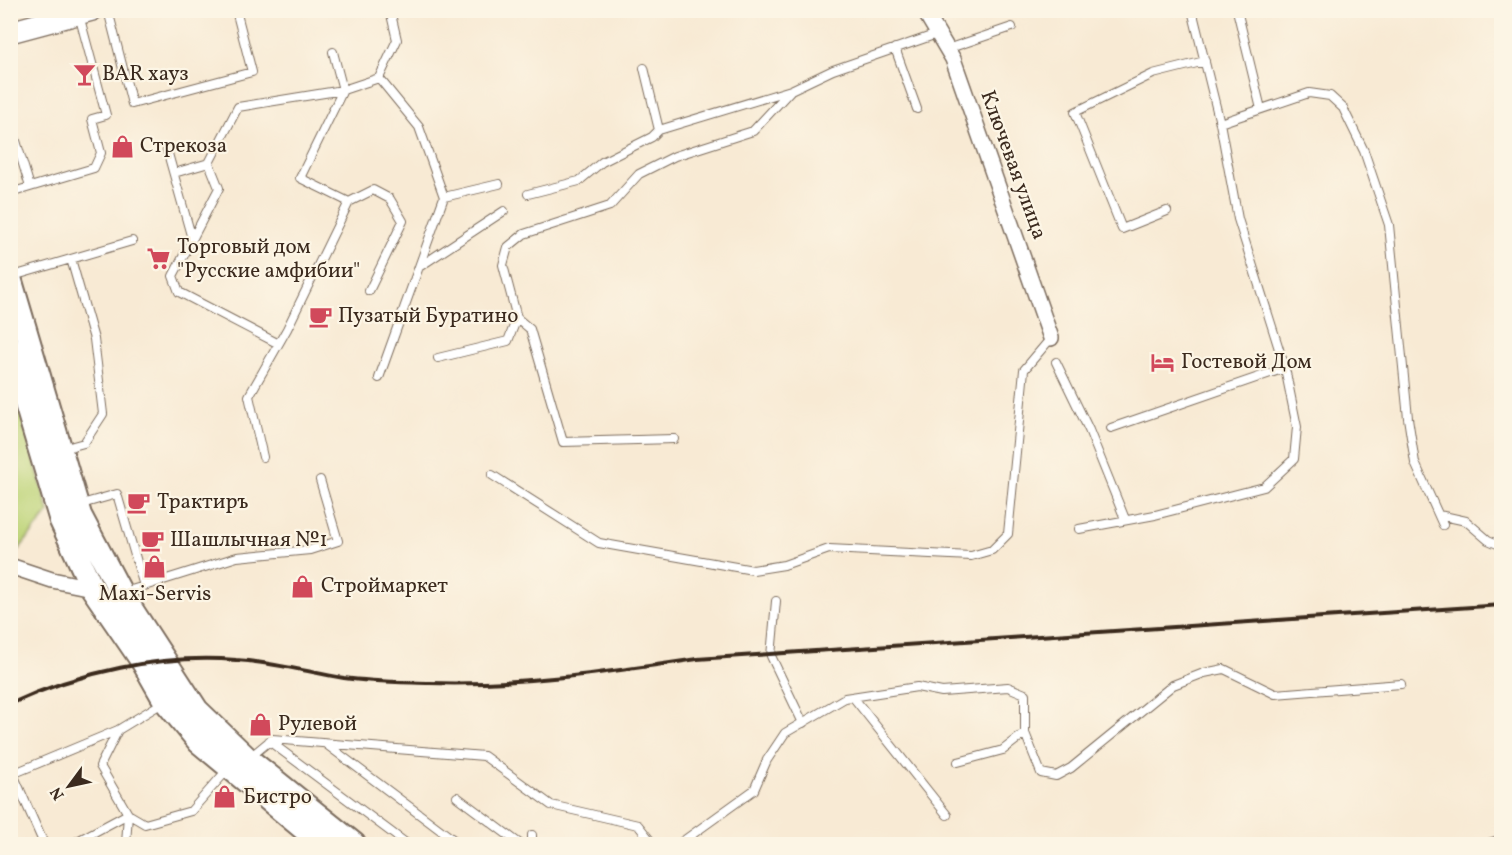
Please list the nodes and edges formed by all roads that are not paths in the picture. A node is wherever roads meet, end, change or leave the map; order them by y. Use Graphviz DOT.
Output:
graph roads {
  1 [pos="108,10"];
  2 [pos="236,10"];
  3 [pos="390,10"];
  4 [pos="943,10"];
  5 [pos="1192,10"];
  6 [pos="1237,10"];
  7 [pos="86,12"];
  8 [pos="925,13"];
  9 [pos="1012,27"];
  10 [pos="10,32"];
  11 [pos="937,34"];
  12 [pos="895,48"];
  13 [pos="946,49"];
  14 [pos="333,52"];
  15 [pos="1205,61"];
  16 [pos="644,68"];
  17 [pos="379,78"];
  18 [pos="343,90"];
  19 [pos="791,90"];
  20 [pos="1261,109"];
  21 [pos="917,110"];
  22 [pos="10,122"];
  23 [pos="1220,123"];
  24 [pos="659,130"];
  25 [pos="167,150"];
  26 [pos="209,163"];
  27 [pos="174,173"];
  28 [pos="499,184"];
  29 [pos="30,187"];
  30 [pos="10,193"];
  31 [pos="528,194"];
  32 [pos="444,197"];
  33 [pos="349,202"];
  34 [pos="504,211"];
  35 [pos="1167,211"];
  36 [pos="192,238"];
  37 [pos="132,241"];
  38 [pos="71,258"];
  39 [pos="419,267"];
  40 [pos="10,277"];
  41 [pos="369,291"];
  42 [pos="517,318"];
  43 [pos="1052,339"];
  44 [pos="277,343"];
  45 [pos="10,350"];
  46 [pos="438,358"];
  47 [pos="1056,362"];
  48 [pos="1285,368"];
  49 [pos="379,378"];
  50 [pos="1110,428"];
  51 [pos="674,439"];
  52 [pos="61,449"];
  53 [pos="263,457"];
  54 [pos="492,475"];
  55 [pos="320,480"];
  56 [pos="77,505"];
  57 [pos="1439,515"];
  58 [pos="1125,519"];
  59 [pos="1443,525"];
  60 [pos="1079,529"];
  61 [pos="1502,546"];
  62 [pos="10,566"];
  63 [pos="144,586"];
  64 [pos="92,588"];
  65 [pos="121,593"];
  66 [pos="776,601"];
  67 [pos="1401,684"];
  68 [pos="853,697"];
  69 [pos="165,701"];
  70 [pos="803,723"];
  71 [pos="118,730"];
  72 [pos="1025,733"];
  73 [pos="269,741"];
  74 [pos="325,743"];
  75 [pos="958,762"];
  76 [pos="238,764"];
  77 [pos="12,775"];
  78 [pos="457,797"];
  79 [pos="128,814"];
  80 [pos="947,815"];
  81 [pos="532,835"];
  82 [pos="1502,839"];
  83 [pos="44,844"];
  84 [pos="72,844"];
  85 [pos="126,844"];
  86 [pos="322,844"];
  87 [pos="354,844"];
  88 [pos="407,844"];
  89 [pos="459,844"];
  90 [pos="520,844"];
  91 [pos="532,844"];
  92 [pos="653,844"];
  93 [pos="680,844"];
  94 [pos="1485,844"];
  1 -- 2 [label="lane"];
  3 -- 17 [label="lane"];
  4 -- 8 [label="lane"];
  5 -- 15 [label="lane"];
  6 -- 20 [label="lane"];
  7 -- 10 [label="main road"];
  7 -- 29 [label="lane"];
  8 -- 11 [label="street, Ключевая улица"];
  9 -- 13 [label="lane"];
  11 -- 12 [label="lane"];
  11 -- 13 [label="street, Ключевая улица"];
  12 -- 19 [label="lane"];
  12 -- 21 [label="lane"];
  13 -- 43 [label="street, Ключевая улица"];
  14 -- 18 [label="lane"];
  15 -- 23 [label="lane"];
  15 -- 35 [label="lane"];
  16 -- 24 [label="lane"];
  17 -- 18 [label="lane"];
  17 -- 32 [label="lane"];
  18 -- 26 [label="lane"];
  18 -- 33 [label="lane"];
  19 -- 24 [label="lane"];
  19 -- 42 [label="lane"];
  20 -- 23 [label="lane"];
  20 -- 57 [label="lane"];
  22 -- 29 [label="lane"];
  23 -- 48 [label="lane"];
  24 -- 31 [label="lane"];
  25 -- 27 [label="lane"];
  26 -- 27 [label="lane"];
  26 -- 36 [label="lane"];
  27 -- 36 [label="lane"];
  28 -- 32 [label="lane"];
  29 -- 30 [label="lane"];
  32 -- 39 [label="lane"];
  33 -- 41 [label="lane"];
  33 -- 44 [label="lane"];
  34 -- 39 [label="lane"];
  36 -- 44 [label="lane"];
  37 -- 38 [label="lane"];
  38 -- 40 [label="lane"];
  38 -- 52 [label="lane"];
  39 -- 49 [label="lane"];
  40 -- 52 [label="main road"];
  42 -- 46 [label="lane"];
  42 -- 51 [label="lane"];
  43 -- 54 [label="lane"];
  44 -- 53 [label="lane"];
  45 -- 64 [label="main road"];
  47 -- 58 [label="lane"];
  48 -- 50 [label="lane"];
  48 -- 58 [label="lane"];
  52 -- 56 [label="main road"];
  55 -- 63 [label="lane"];
  56 -- 63 [label="lane"];
  56 -- 65 [label="main road"];
  57 -- 59 [label="lane"];
  57 -- 61 [label="lane"];
  58 -- 60 [label="lane"];
  62 -- 64 [label="street"];
  63 -- 65 [label="lane"];
  64 -- 65 [label="main road"];
  64 -- 69 [label="main road"];
  65 -- 76 [label="main road"];
  66 -- 70 [label="lane"];
  67 -- 72 [label="lane"];
  68 -- 70 [label="lane"];
  68 -- 72 [label="lane"];
  68 -- 80 [label="lane"];
  69 -- 71 [label="lane"];
  69 -- 76 [label="main road"];
  70 -- 93 [label="lane"];
  71 -- 77 [label="lane"];
  71 -- 79 [label="lane"];
  72 -- 75 [label="lane"];
  73 -- 74 [label="lane"];
  73 -- 76 [label="lane"];
  73 -- 88 [label="lane"];
  74 -- 89 [label="lane"];
  74 -- 92 [label="lane"];
  76 -- 79 [label="lane"];
  76 -- 86 [label="main road"];
  76 -- 87 [label="main road"];
  77 -- 83 [label="lane"];
  78 -- 90 [label="lane"];
  79 -- 84 [label="lane"];
  79 -- 85 [label="lane"];
  81 -- 91 [label="lane"];
  82 -- 94 [label="lane"];
}
